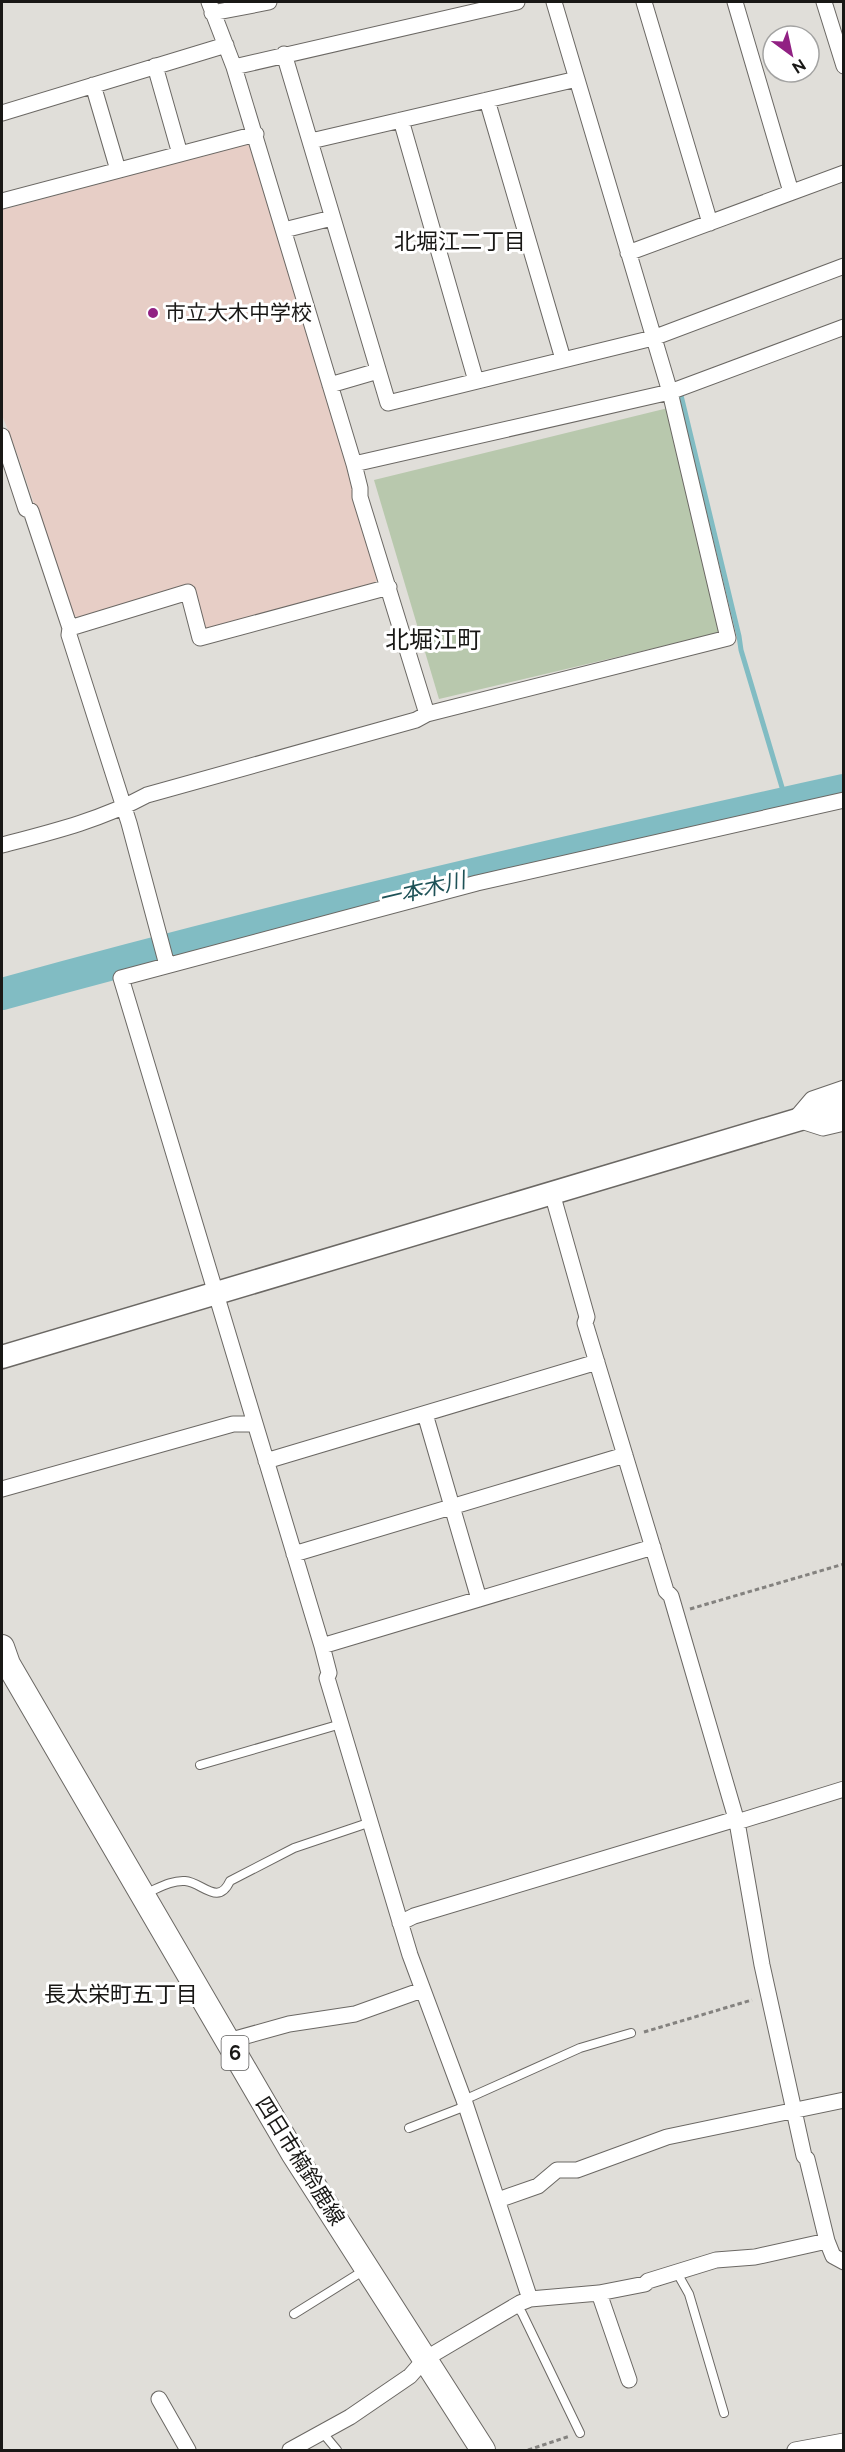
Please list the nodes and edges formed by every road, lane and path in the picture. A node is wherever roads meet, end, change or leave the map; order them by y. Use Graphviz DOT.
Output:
graph roads {
  1 [pos="269,2"];
  2 [pos="517,2"];
  3 [pos="554,2"];
  4 [pos="644,2"];
  5 [pos="735,2"];
  6 [pos="824,2"];
  7 [pos="211,7"];
  8 [pos="226,45"];
  9 [pos="284,54"];
  10 [pos="155,66"];
  11 [pos="843,66"];
  12 [pos="234,67"];
  13 [pos="577,79"];
  14 [pos="93,85"];
  15 [pos="487,100"];
  16 [pos="2,113"];
  17 [pos="400,120"];
  18 [pos="256,134"];
  19 [pos="311,141"];
  20 [pos="180,154"];
  21 [pos="118,170"];
  22 [pos="843,173"];
  23 [pos="792,192"];
  24 [pos="2,201"];
  25 [pos="332,218"];
  26 [pos="710,223"];
  27 [pos="284,230"];
  28 [pos="628,253"];
  29 [pos="843,266"];
  30 [pos="843,327"];
  31 [pos="653,338"];
  32 [pos="563,359"];
  33 [pos="378,372"];
  34 [pos="476,381"];
  35 [pos="330,385"];
  36 [pos="676,389"];
  37 [pos="2,436"];
  38 [pos="5,457"];
  39 [pos="354,464"];
  40 [pos="389,587"];
  41 [pos="70,628"];
  42 [pos="427,714"];
  43 [pos="843,800"];
  44 [pos="123,808"];
  45 [pos="2,845"];
  46 [pos="167,965"];
  47 [pos="843,1088"];
  48 [pos="833,1109"];
  49 [pos="795,1119"];
  50 [pos="843,1123"];
  51 [pos="552,1193"];
  52 [pos="215,1294"];
  53 [pos="2,1357"];
  54 [pos="597,1362"];
  55 [pos="424,1414"];
  56 [pos="254,1424"];
  57 [pos="625,1455"];
  58 [pos="266,1461"];
  59 [pos="2,1489"];
  60 [pos="452,1506"];
  61 [pos="653,1547"];
  62 [pos="294,1554"];
  63 [pos="843,1564"];
  64 [pos="479,1599"];
  65 [pos="676,1613"];
  66 [pos="322,1646"];
  67 [pos="2,1647"];
  68 [pos="341,1724"];
  69 [pos="200,1765"];
  70 [pos="843,1790"];
  71 [pos="737,1820"];
  72 [pos="371,1822"];
  73 [pos="142,1894"];
  74 [pos="400,1923"];
  75 [pos="422,1990"];
  76 [pos="768,1995"];
  77 [pos="631,2033"];
  78 [pos="228,2041"];
  79 [pos="843,2100"];
  80 [pos="465,2103"];
  81 [pos="794,2110"];
  82 [pos="409,2128"];
  83 [pos="498,2200"];
  84 [pos="827,2241"];
  85 [pos="843,2262"];
  86 [pos="367,2269"];
  87 [pos="676,2271"];
  88 [pos="599,2293"];
  89 [pos="523,2302"];
  90 [pos="294,2314"];
  91 [pos="425,2359"];
  92 [pos="629,2380"];
  93 [pos="159,2399"];
  94 [pos="724,2413"];
  95 [pos="322,2432"];
  96 [pos="580,2433"];
  97 [pos="843,2441"];
  98 [pos="817,2448"];
  99 [pos="188,2451"];
  100 [pos="290,2451"];
  101 [pos="337,2451"];
  102 [pos="483,2451"];
  103 [pos="528,2451"];
  104 [pos="795,2451"];
  1 -- 7 [label="street"];
  2 -- 9 [label="street"];
  3 -- 13 [label="street"];
  4 -- 26 [label="street"];
  5 -- 23 [label="street"];
  6 -- 11 [label="street"];
  7 -- 8 [label="street"];
  8 -- 10 [label="street"];
  8 -- 12 [label="street"];
  9 -- 12 [label="street"];
  9 -- 19 [label="street"];
  10 -- 14 [label="street"];
  10 -- 20 [label="street"];
  12 -- 18 [label="street"];
  13 -- 15 [label="street"];
  13 -- 28 [label="street"];
  14 -- 16 [label="street"];
  14 -- 21 [label="street"];
  15 -- 17 [label="street"];
  15 -- 32 [label="street"];
  17 -- 19 [label="street"];
  17 -- 34 [label="street"];
  18 -- 20 [label="street"];
  18 -- 27 [label="street"];
  19 -- 25 [label="street"];
  20 -- 21 [label="street"];
  21 -- 24 [label="street"];
  22 -- 23 [label="street"];
  23 -- 26 [label="street"];
  25 -- 27 [label="street"];
  25 -- 33 [label="street"];
  26 -- 28 [label="street"];
  27 -- 35 [label="street"];
  28 -- 31 [label="street"];
  29 -- 31 [label="street"];
  30 -- 36 [label="street"];
  31 -- 32 [label="street"];
  31 -- 36 [label="street"];
  32 -- 34 [label="street"];
  33 -- 34 [label="street"];
  33 -- 35 [label="street"];
  35 -- 39 [label="street"];
  36 -- 39 [label="street"];
  36 -- 42 [label="street"];
  37 -- 38 [label="street"];
  38 -- 41 [label="street"];
  39 -- 40 [label="street"];
  40 -- 41 [label="street"];
  40 -- 42 [label="street"];
  41 -- 44 [label="street"];
  42 -- 44 [label="street"];
  43 -- 46 [label="street"];
  44 -- 45 [label="street"];
  44 -- 46 [label="street"];
  46 -- 52 [label="street"];
  47 -- 49 [label="street"];
  48 -- 49 [label="street"];
  49 -- 50 [label="street"];
  49 -- 51 [label="street"];
  51 -- 52 [label="street"];
  51 -- 54 [label="street"];
  52 -- 53 [label="street"];
  52 -- 56 [label="street"];
  54 -- 55 [label="street"];
  54 -- 57 [label="street"];
  55 -- 58 [label="street"];
  55 -- 60 [label="street"];
  56 -- 58 [label="street"];
  56 -- 59 [label="street"];
  57 -- 60 [label="street"];
  57 -- 61 [label="street"];
  58 -- 62 [label="street"];
  60 -- 62 [label="street"];
  60 -- 64 [label="street"];
  61 -- 64 [label="street"];
  61 -- 65 [label="street"];
  62 -- 66 [label="street"];
  63 -- 65 [label="path"];
  64 -- 66 [label="street"];
  65 -- 71 [label="street"];
  66 -- 68 [label="street"];
  67 -- 73 [label="main road, 四日市楠鈴鹿線 / 6"];
  68 -- 69 [label="lane"];
  68 -- 72 [label="street"];
  70 -- 71 [label="street"];
  71 -- 74 [label="street"];
  71 -- 76 [label="street"];
  72 -- 73 [label="lane"];
  72 -- 74 [label="street"];
  73 -- 78 [label="main road, 四日市楠鈴鹿線 / 6"];
  74 -- 75 [label="street"];
  75 -- 78 [label="street"];
  75 -- 80 [label="street"];
  76 -- 77 [label="path"];
  76 -- 81 [label="street"];
  77 -- 80 [label="lane"];
  78 -- 86 [label="main road, 四日市楠鈴鹿線 / 6"];
  79 -- 81 [label="street"];
  80 -- 82 [label="lane"];
  80 -- 83 [label="street"];
  81 -- 83 [label="street"];
  81 -- 84 [label="street"];
  83 -- 89 [label="street"];
  84 -- 85 [label="street"];
  84 -- 87 [label="street"];
  86 -- 90 [label="lane"];
  86 -- 91 [label="main road, 四日市楠鈴鹿線 / 6"];
  87 -- 88 [label="street"];
  87 -- 94 [label="lane"];
  88 -- 89 [label="street"];
  88 -- 92 [label="street"];
  89 -- 91 [label="street"];
  89 -- 96 [label="lane"];
  91 -- 95 [label="street"];
  91 -- 102 [label="main road, 四日市楠鈴鹿線 / 6"];
  93 -- 99 [label="street"];
  95 -- 100 [label="street"];
  95 -- 101 [label="lane"];
  96 -- 103 [label="path"];
  97 -- 98 [label="street"];
  98 -- 104 [label="street"];
}
